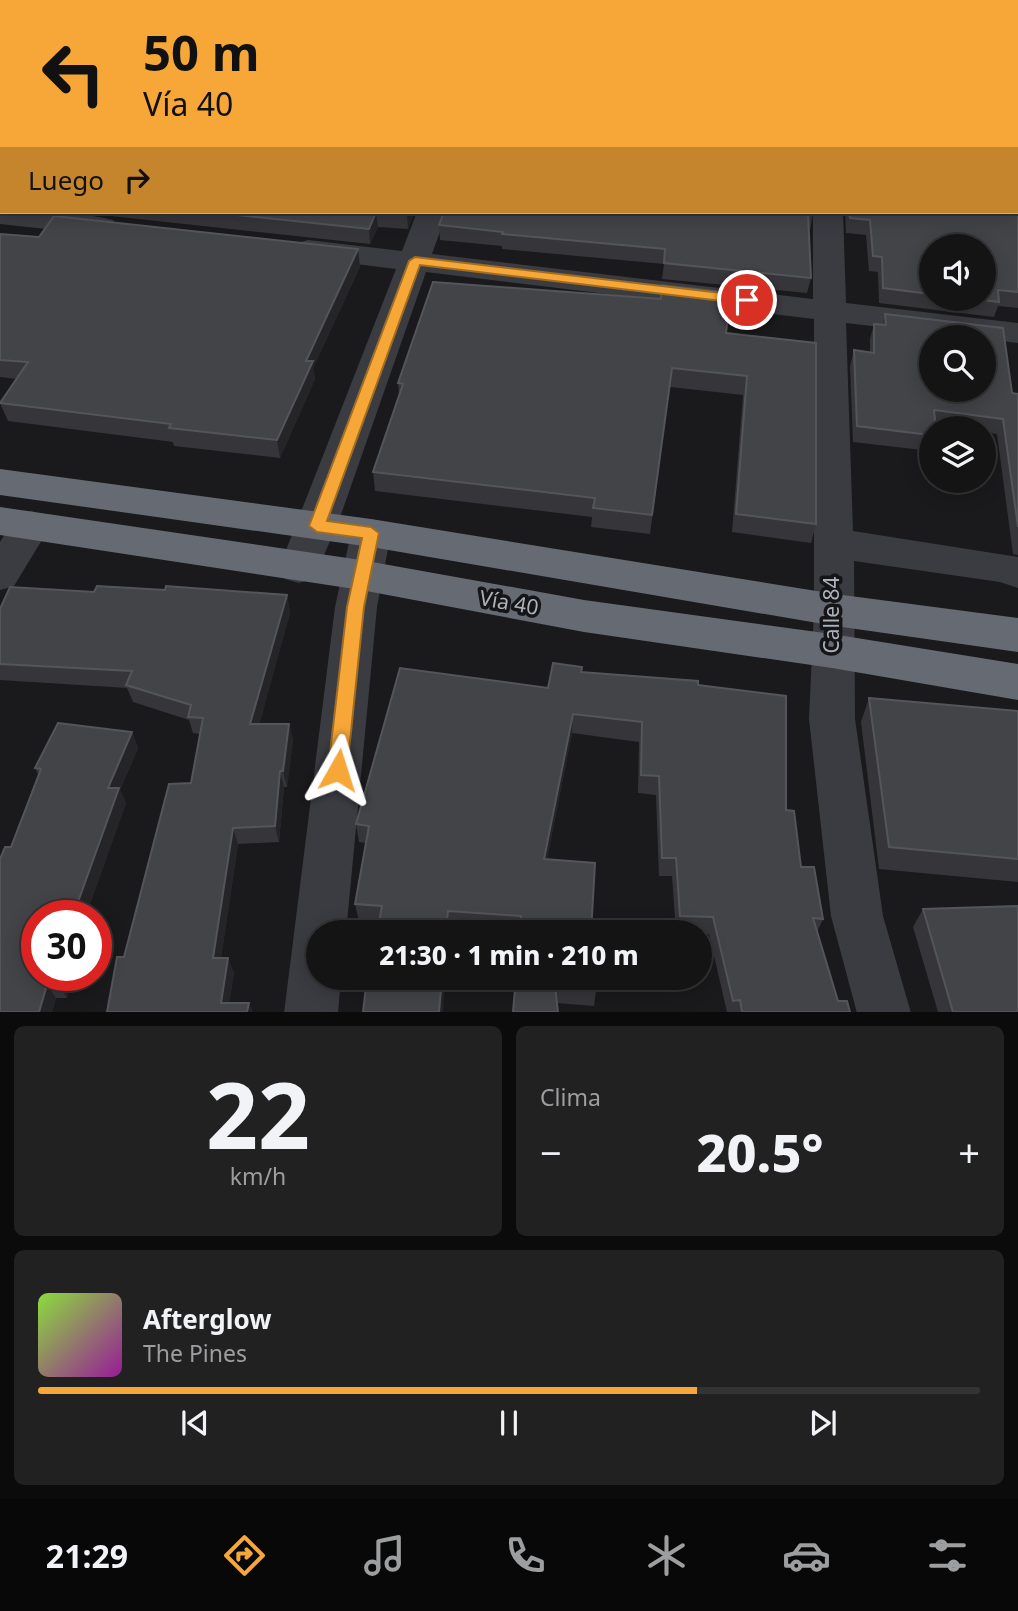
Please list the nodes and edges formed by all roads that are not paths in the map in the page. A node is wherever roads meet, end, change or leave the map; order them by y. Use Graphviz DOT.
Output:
graph roads {
  1 [pos="431,214"];
  2 [pos="828,214"];
  3 [pos="0,215"];
  4 [pos="124,228"];
  5 [pos="277,245"];
  6 [pos="415,261"];
  7 [pos="830,310"];
  8 [pos="1018,333"];
  9 [pos="0,482"];
  10 [pos="15,523"];
  11 [pos="317,526"];
  12 [pos="833,543"];
  13 [pos="366,554"];
  14 [pos="299,568"];
  15 [pos="1018,573"];
  16 [pos="0,575"];
  17 [pos="835,610"];
  18 [pos="1018,635"];
  19 [pos="832,651"];
  20 [pos="1018,682"];
  21 [pos="322,920"];
  22 [pos="313,990"];
  23 [pos="311,1012"];
  24 [pos="884,1012"];
  1 -- 6 [label="street"];
  2 -- 7 [label="street, Calle 84"];
  3 -- 4 [label="street"];
  5 -- 6 [label="street"];
  6 -- 7 [label="street"];
  6 -- 11 [label="street"];
  7 -- 8 [label="street"];
  7 -- 12 [label="street, Calle 84"];
  9 -- 11 [label="highway, Vía 40"];
  10 -- 14 [label="highway, Vía 40"];
  10 -- 16 [label="street"];
  11 -- 13 [label="highway, Vía 40"];
  11 -- 14 [label="street"];
  12 -- 15 [label="street"];
  12 -- 17 [label="street, Calle 84"];
  13 -- 14 [label="highway, Vía 40"];
  13 -- 17 [label="highway, Vía 40"];
  13 -- 19 [label="highway, Vía 40"];
  13 -- 21 [label="street"];
  17 -- 18 [label="highway, Vía 40"];
  17 -- 19 [label="street, Calle 84"];
  19 -- 20 [label="highway, Vía 40"];
  19 -- 24 [label="street, Calle 84"];
  22 -- 23 [label="street"];
}
